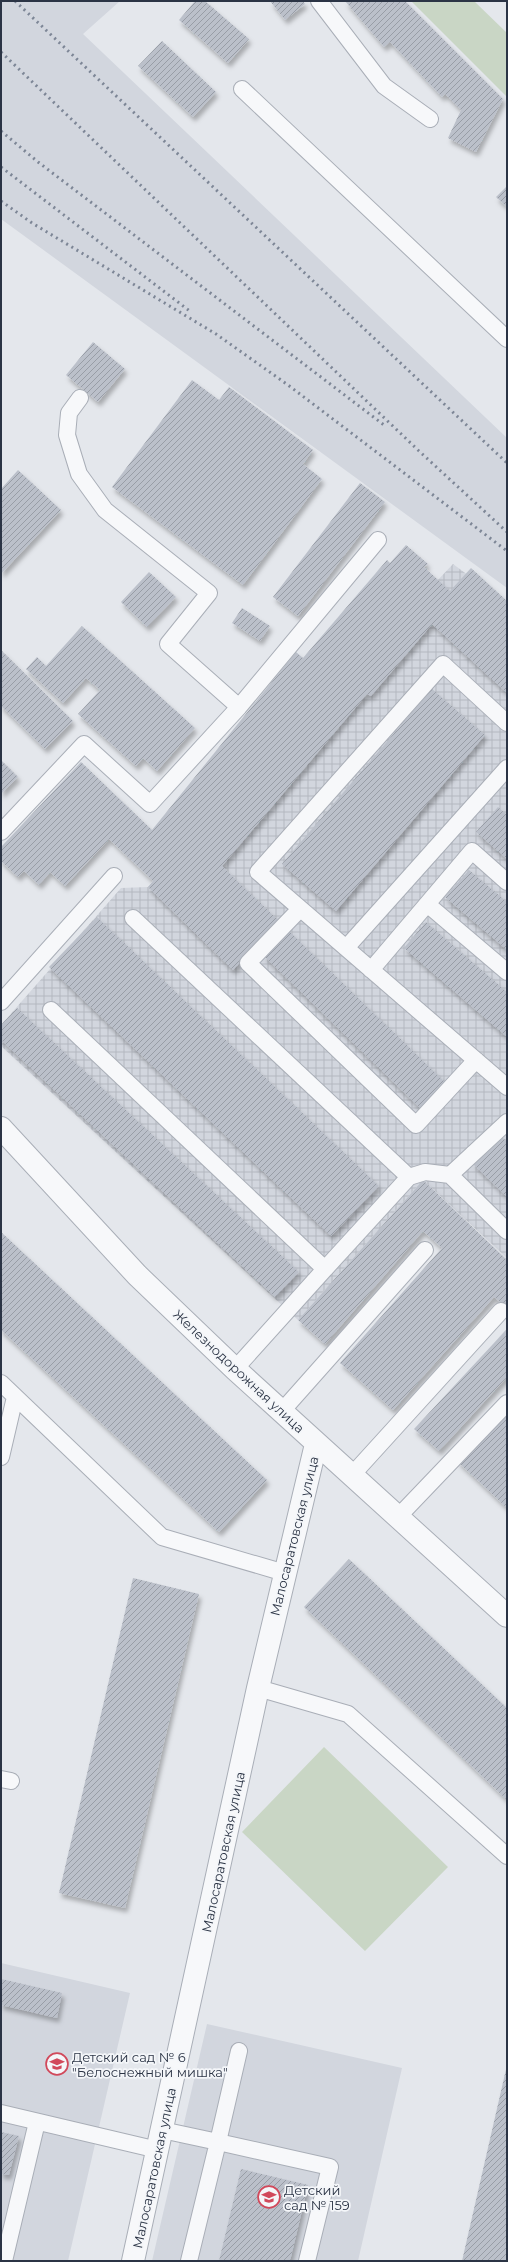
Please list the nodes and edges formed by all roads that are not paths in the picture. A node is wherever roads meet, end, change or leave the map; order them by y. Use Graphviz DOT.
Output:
graph roads {
  1 [pos="319,1"];
  2 [pos="242,89"];
  3 [pos="430,119"];
  4 [pos="507,339"];
  5 [pos="80,398"];
  6 [pos="378,540"];
  7 [pos="239,707"];
  8 [pos="507,723"];
  9 [pos="507,768"];
  10 [pos="1,832"];
  11 [pos="114,876"];
  12 [pos="507,882"];
  13 [pos="426,904"];
  14 [pos="300,909"];
  15 [pos="133,918"];
  16 [pos="346,948"];
  17 [pos="371,970"];
  18 [pos="507,972"];
  19 [pos="1,1002"];
  20 [pos="51,1010"];
  21 [pos="476,1060"];
  22 [pos="507,1087"];
  23 [pos="507,1122"];
  24 [pos="1,1128"];
  25 [pos="450,1175"];
  26 [pos="409,1177"];
  27 [pos="507,1230"];
  28 [pos="425,1250"];
  29 [pos="325,1269"];
  30 [pos="500,1311"];
  31 [pos="235,1369"];
  32 [pos="1,1383"];
  33 [pos="15,1397"];
  34 [pos="507,1403"];
  35 [pos="282,1411"];
  36 [pos="316,1444"];
  37 [pos="1,1457"];
  38 [pos="352,1475"];
  39 [pos="398,1517"];
  40 [pos="284,1573"];
  41 [pos="507,1616"];
  42 [pos="258,1688"];
  43 [pos="507,1856"];
  44 [pos="239,2051"];
  45 [pos="1,2113"];
  46 [pos="37,2122"];
  47 [pos="160,2140"];
  48 [pos="218,2142"];
  49 [pos="4,2261"];
  50 [pos="133,2261"];
  51 [pos="189,2261"];
  52 [pos="307,2261"];
  1 -- 3 [label="lane"];
  2 -- 4 [label="lane"];
  5 -- 7 [label="lane"];
  6 -- 7 [label="lane"];
  7 -- 10 [label="lane"];
  8 -- 14 [label="lane"];
  9 -- 16 [label="lane"];
  11 -- 19 [label="lane"];
  12 -- 13 [label="lane"];
  13 -- 17 [label="lane"];
  13 -- 18 [label="lane"];
  14 -- 16 [label="lane"];
  14 -- 21 [label="lane"];
  15 -- 26 [label="lane"];
  16 -- 17 [label="lane"];
  17 -- 21 [label="lane"];
  20 -- 29 [label="lane"];
  21 -- 22 [label="lane"];
  23 -- 25 [label="lane"];
  24 -- 31 [label="street, Железнодорожная улица"];
  25 -- 26 [label="lane"];
  25 -- 27 [label="lane"];
  26 -- 29 [label="lane"];
  28 -- 35 [label="lane"];
  29 -- 31 [label="lane"];
  30 -- 38 [label="lane"];
  31 -- 35 [label="street, Железнодорожная улица"];
  32 -- 33 [label="lane"];
  33 -- 37 [label="lane"];
  33 -- 40 [label="lane"];
  34 -- 39 [label="lane"];
  35 -- 36 [label="street, Железнодорожная улица"];
  36 -- 38 [label="street, Железнодорожная улица"];
  36 -- 40 [label="street, Малосаратовская улица"];
  38 -- 39 [label="street, Железнодорожная улица"];
  39 -- 41 [label="street, Железнодорожная улица"];
  40 -- 42 [label="street, Малосаратовская улица"];
  42 -- 43 [label="lane"];
  42 -- 47 [label="street, Малосаратовская улица"];
  44 -- 48 [label="lane"];
  45 -- 46 [label="lane"];
  46 -- 47 [label="lane"];
  46 -- 49 [label="lane"];
  47 -- 48 [label="lane"];
  47 -- 50 [label="street, Малосаратовская улица"];
  48 -- 51 [label="lane"];
  48 -- 52 [label="lane"];
}
